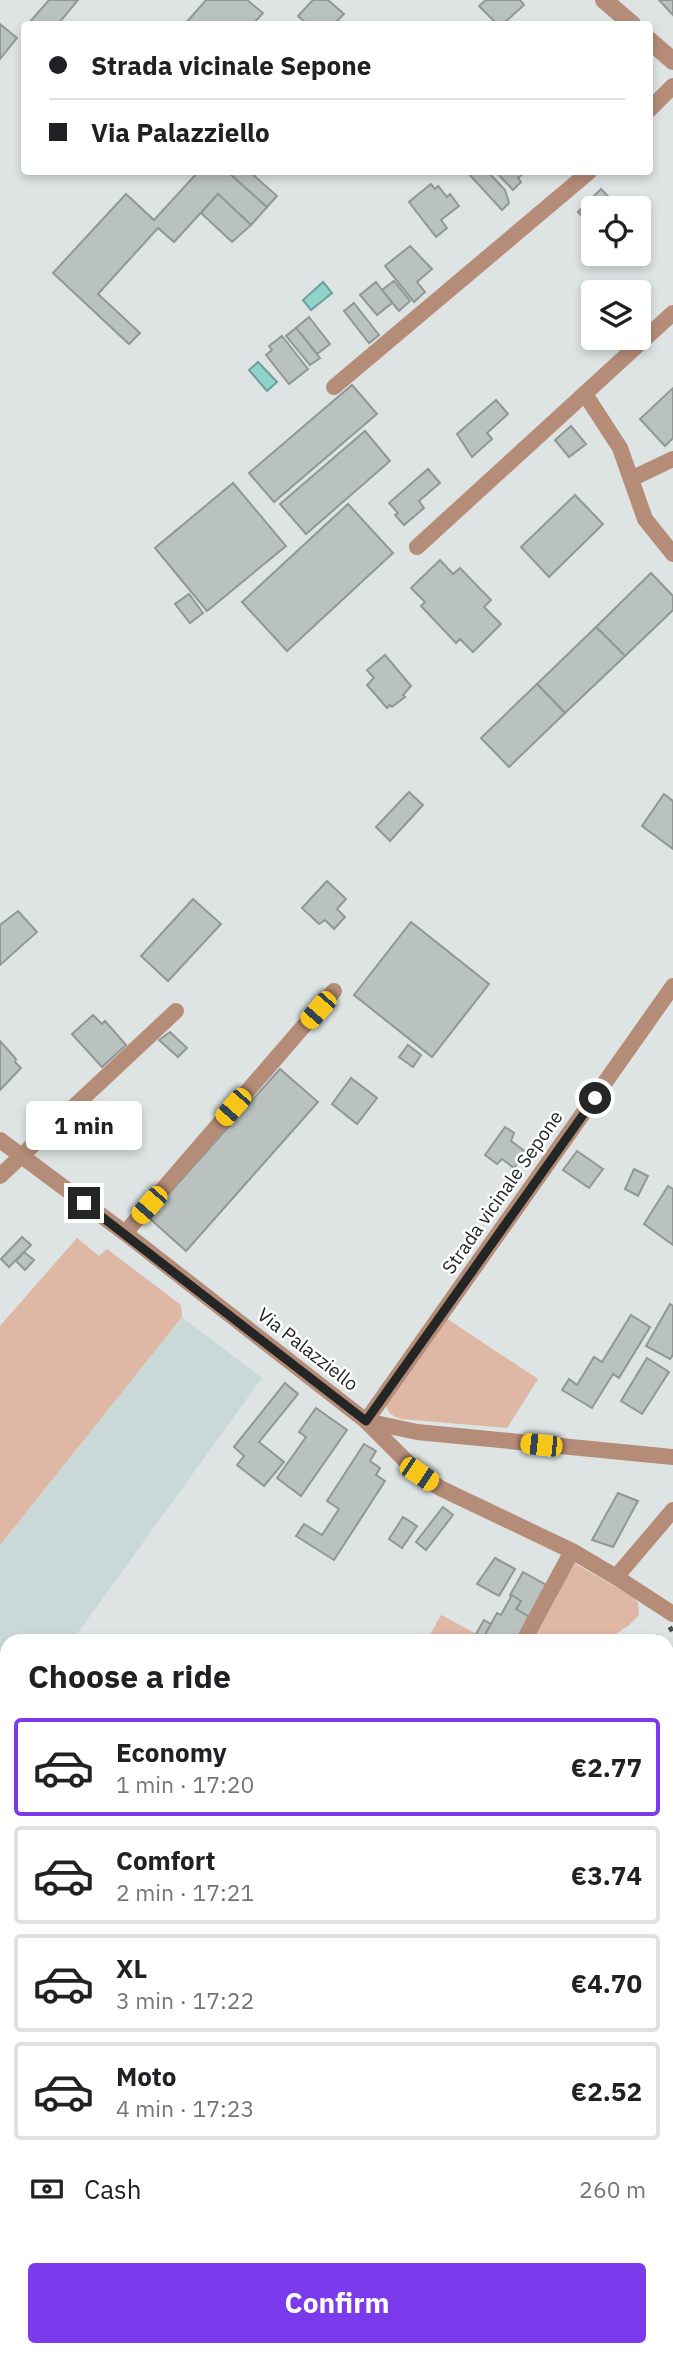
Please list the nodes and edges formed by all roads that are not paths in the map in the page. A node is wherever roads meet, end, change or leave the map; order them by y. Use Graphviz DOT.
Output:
graph roads {
  1 [pos="604,0"];
  2 [pos="628,21"];
  3 [pos="653,44"];
  4 [pos="673,61"];
  5 [pos="673,86"];
  6 [pos="653,106"];
  7 [pos="585,175"];
  8 [pos="673,313"];
  9 [pos="334,387"];
  10 [pos="585,394"];
  11 [pos="673,459"];
  12 [pos="631,480"];
  13 [pos="417,547"];
  14 [pos="673,554"];
  15 [pos="673,986"];
  16 [pos="334,991"];
  17 [pos="176,1011"];
  18 [pos="0,1140"];
  19 [pos="21,1156"];
  20 [pos="0,1176"];
  21 [pos="124,1233"];
  22 [pos="366,1421"];
  23 [pos="673,1457"];
  24 [pos="673,1510"];
  25 [pos="572,1552"];
  26 [pos="616,1577"];
  27 [pos="673,1614"];
  28 [pos="527,1634"];
  1 -- 2 [label="street"];
  3 -- 4 [label="street"];
  5 -- 6 [label="street"];
  7 -- 9 [label="street"];
  8 -- 10 [label="street"];
  10 -- 12 [label="street"];
  10 -- 13 [label="street"];
  11 -- 12 [label="street"];
  12 -- 14 [label="street"];
  15 -- 22 [label="street, Strada vicinale Sepone"];
  16 -- 21 [label="street"];
  17 -- 19 [label="street"];
  18 -- 19 [label="street, Via Palazziello"];
  19 -- 20 [label="street"];
  19 -- 21 [label="street, Via Palazziello"];
  21 -- 22 [label="street, Via Palazziello"];
  22 -- 23 [label="street"];
  22 -- 25 [label="street, Via Palazziello"];
  24 -- 26 [label="street"];
  25 -- 26 [label="street, Via Palazziello"];
  25 -- 28 [label="street"];
  26 -- 27 [label="street, Via Palazziello"];
}
